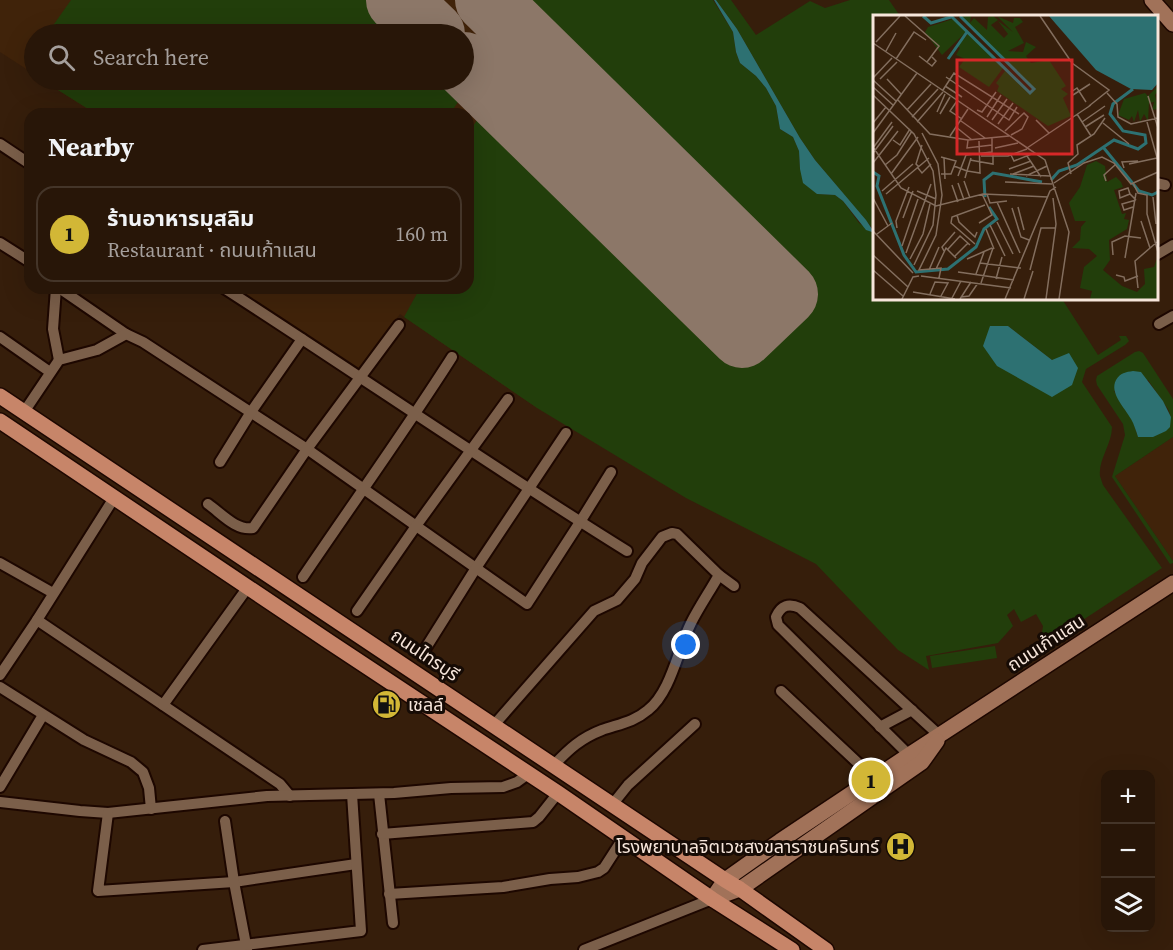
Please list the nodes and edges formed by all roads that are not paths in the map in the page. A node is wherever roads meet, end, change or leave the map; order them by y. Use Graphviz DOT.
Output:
graph roads {
  1 [pos="1152,0"];
  2 [pos="1173,24"];
  3 [pos="0,144"];
  4 [pos="24,160"];
  5 [pos="0,243"];
  6 [pos="1173,245"];
  7 [pos="1158,254"];
  8 [pos="24,258"];
  9 [pos="57,294"];
  10 [pos="67,294"];
  11 [pos="233,294"];
  12 [pos="1173,316"];
  13 [pos="1159,324"];
  14 [pos="399,325"];
  15 [pos="126,334"];
  16 [pos="0,337"];
  17 [pos="302,339"];
  18 [pos="452,357"];
  19 [pos="59,360"];
  20 [pos="50,372"];
  21 [pos="360,377"];
  22 [pos="0,396"];
  23 [pos="508,399"];
  24 [pos="24,412"];
  25 [pos="251,412"];
  26 [pos="415,415"];
  27 [pos="0,421"];
  28 [pos="13,431"];
  29 [pos="566,434"];
  30 [pos="307,449"];
  31 [pos="471,451"];
  32 [pos="220,462"];
  33 [pos="611,472"];
  34 [pos="363,489"];
  35 [pos="529,489"];
  36 [pos="114,498"];
  37 [pos="208,504"];
  38 [pos="580,522"];
  39 [pos="416,526"];
  40 [pos="627,551"];
  41 [pos="0,562"];
  42 [pos="476,568"];
  43 [pos="719,575"];
  44 [pos="303,577"];
  45 [pos="1173,583"];
  46 [pos="734,586"];
  47 [pos="248,587"];
  48 [pos="53,593"];
  49 [pos="357,611"];
  50 [pos="37,620"];
  51 [pos="422,654"];
  52 [pos="0,675"];
  53 [pos="0,687"];
  54 [pos="781,691"];
  55 [pos="164,705"];
  56 [pos="912,710"];
  57 [pos="43,715"];
  58 [pos="694,724"];
  59 [pos="494,725"];
  60 [pos="880,727"];
  61 [pos="940,736"];
  62 [pos="909,755"];
  63 [pos="554,765"];
  64 [pos="528,774"];
  65 [pos="875,779"];
  66 [pos="0,787"];
  67 [pos="558,793"];
  68 [pos="352,794"];
  69 [pos="379,794"];
  70 [pos="290,796"];
  71 [pos="0,802"];
  72 [pos="612,805"];
  73 [pos="151,808"];
  74 [pos="108,813"];
  75 [pos="225,821"];
  76 [pos="382,834"];
  77 [pos="624,837"];
  78 [pos="356,864"];
  79 [pos="725,880"];
  80 [pos="234,882"];
  81 [pos="740,889"];
  82 [pos="389,894"];
  83 [pos="712,899"];
  84 [pos="393,923"];
  85 [pos="247,948"];
  86 [pos="783,948"];
  87 [pos="203,950"];
  88 [pos="584,950"];
  89 [pos="826,950"];
  1 -- 2 [label="main road"];
  3 -- 4 [label="street"];
  5 -- 8 [label="street"];
  6 -- 7 [label="street"];
  9 -- 19 [label="street"];
  10 -- 15 [label="street"];
  11 -- 17 [label="street"];
  12 -- 13 [label="street"];
  14 -- 21 [label="street"];
  15 -- 19 [label="street"];
  15 -- 25 [label="street"];
  16 -- 20 [label="street"];
  17 -- 21 [label="street"];
  17 -- 25 [label="street"];
  18 -- 26 [label="street"];
  19 -- 20 [label="street"];
  20 -- 24 [label="street"];
  21 -- 26 [label="street"];
  21 -- 30 [label="street"];
  22 -- 24 [label="main road, ถนนไทรบุรี"];
  23 -- 31 [label="street"];
  24 -- 28 [label="main road"];
  24 -- 59 [label="main road, ถนนไทรบุรี"];
  25 -- 30 [label="street"];
  25 -- 32 [label="street"];
  26 -- 31 [label="street"];
  26 -- 34 [label="street"];
  27 -- 28 [label="main road"];
  28 -- 36 [label="main road"];
  29 -- 35 [label="street"];
  30 -- 34 [label="street"];
  30 -- 37 [label="street"];
  31 -- 35 [label="street"];
  31 -- 39 [label="street"];
  33 -- 38 [label="street"];
  34 -- 39 [label="street"];
  34 -- 44 [label="street"];
  35 -- 38 [label="street"];
  35 -- 42 [label="street"];
  36 -- 47 [label="main road"];
  36 -- 48 [label="street"];
  38 -- 40 [label="street"];
  38 -- 42 [label="street"];
  39 -- 42 [label="street"];
  39 -- 49 [label="street"];
  41 -- 48 [label="street"];
  42 -- 51 [label="street"];
  43 -- 46 [label="street"];
  43 -- 59 [label="street"];
  43 -- 63 [label="street"];
  45 -- 61 [label="main road, ถนนเก้าแสน"];
  47 -- 55 [label="street"];
  47 -- 64 [label="main road"];
  48 -- 50 [label="street"];
  50 -- 52 [label="street"];
  50 -- 55 [label="street"];
  53 -- 57 [label="street"];
  54 -- 65 [label="street"];
  55 -- 70 [label="street"];
  56 -- 60 [label="street"];
  56 -- 60 [label="street"];
  56 -- 61 [label="street"];
  57 -- 66 [label="street"];
  57 -- 73 [label="street"];
  58 -- 72 [label="street"];
  59 -- 63 [label="main road, ถนนไทรบุรี"];
  60 -- 62 [label="street"];
  61 -- 62 [label="main road, ถนนเก้าแสน"];
  61 -- 81 [label="main road, ถนนเก้าแสน"];
  62 -- 65 [label="main road, ถนนเก้าแสน"];
  63 -- 72 [label="main road, ถนนไทรบุรี"];
  64 -- 67 [label="main road"];
  64 -- 69 [label="street"];
  65 -- 79 [label="main road, ถนนเก้าแสน"];
  67 -- 76 [label="street"];
  67 -- 77 [label="main road"];
  68 -- 69 [label="street"];
  68 -- 70 [label="street"];
  68 -- 78 [label="street"];
  69 -- 76 [label="street"];
  70 -- 73 [label="street"];
  71 -- 74 [label="street"];
  72 -- 79 [label="main road, ถนนไทรบุรี"];
  73 -- 74 [label="street"];
  74 -- 80 [label="street"];
  75 -- 80 [label="street"];
  76 -- 82 [label="street"];
  77 -- 82 [label="street"];
  77 -- 83 [label="main road"];
  78 -- 80 [label="street"];
  78 -- 85 [label="street"];
  79 -- 81 [label="main road, ถนนไทรบุรี"];
  79 -- 83 [label="main road"];
  80 -- 85 [label="street"];
  81 -- 83 [label="main road, ถนนเก้าแสน"];
  81 -- 89 [label="main road, ถนนไทรบุรี"];
  82 -- 84 [label="street"];
  83 -- 86 [label="main road"];
  83 -- 88 [label="street"];
  85 -- 87 [label="street"];
}
